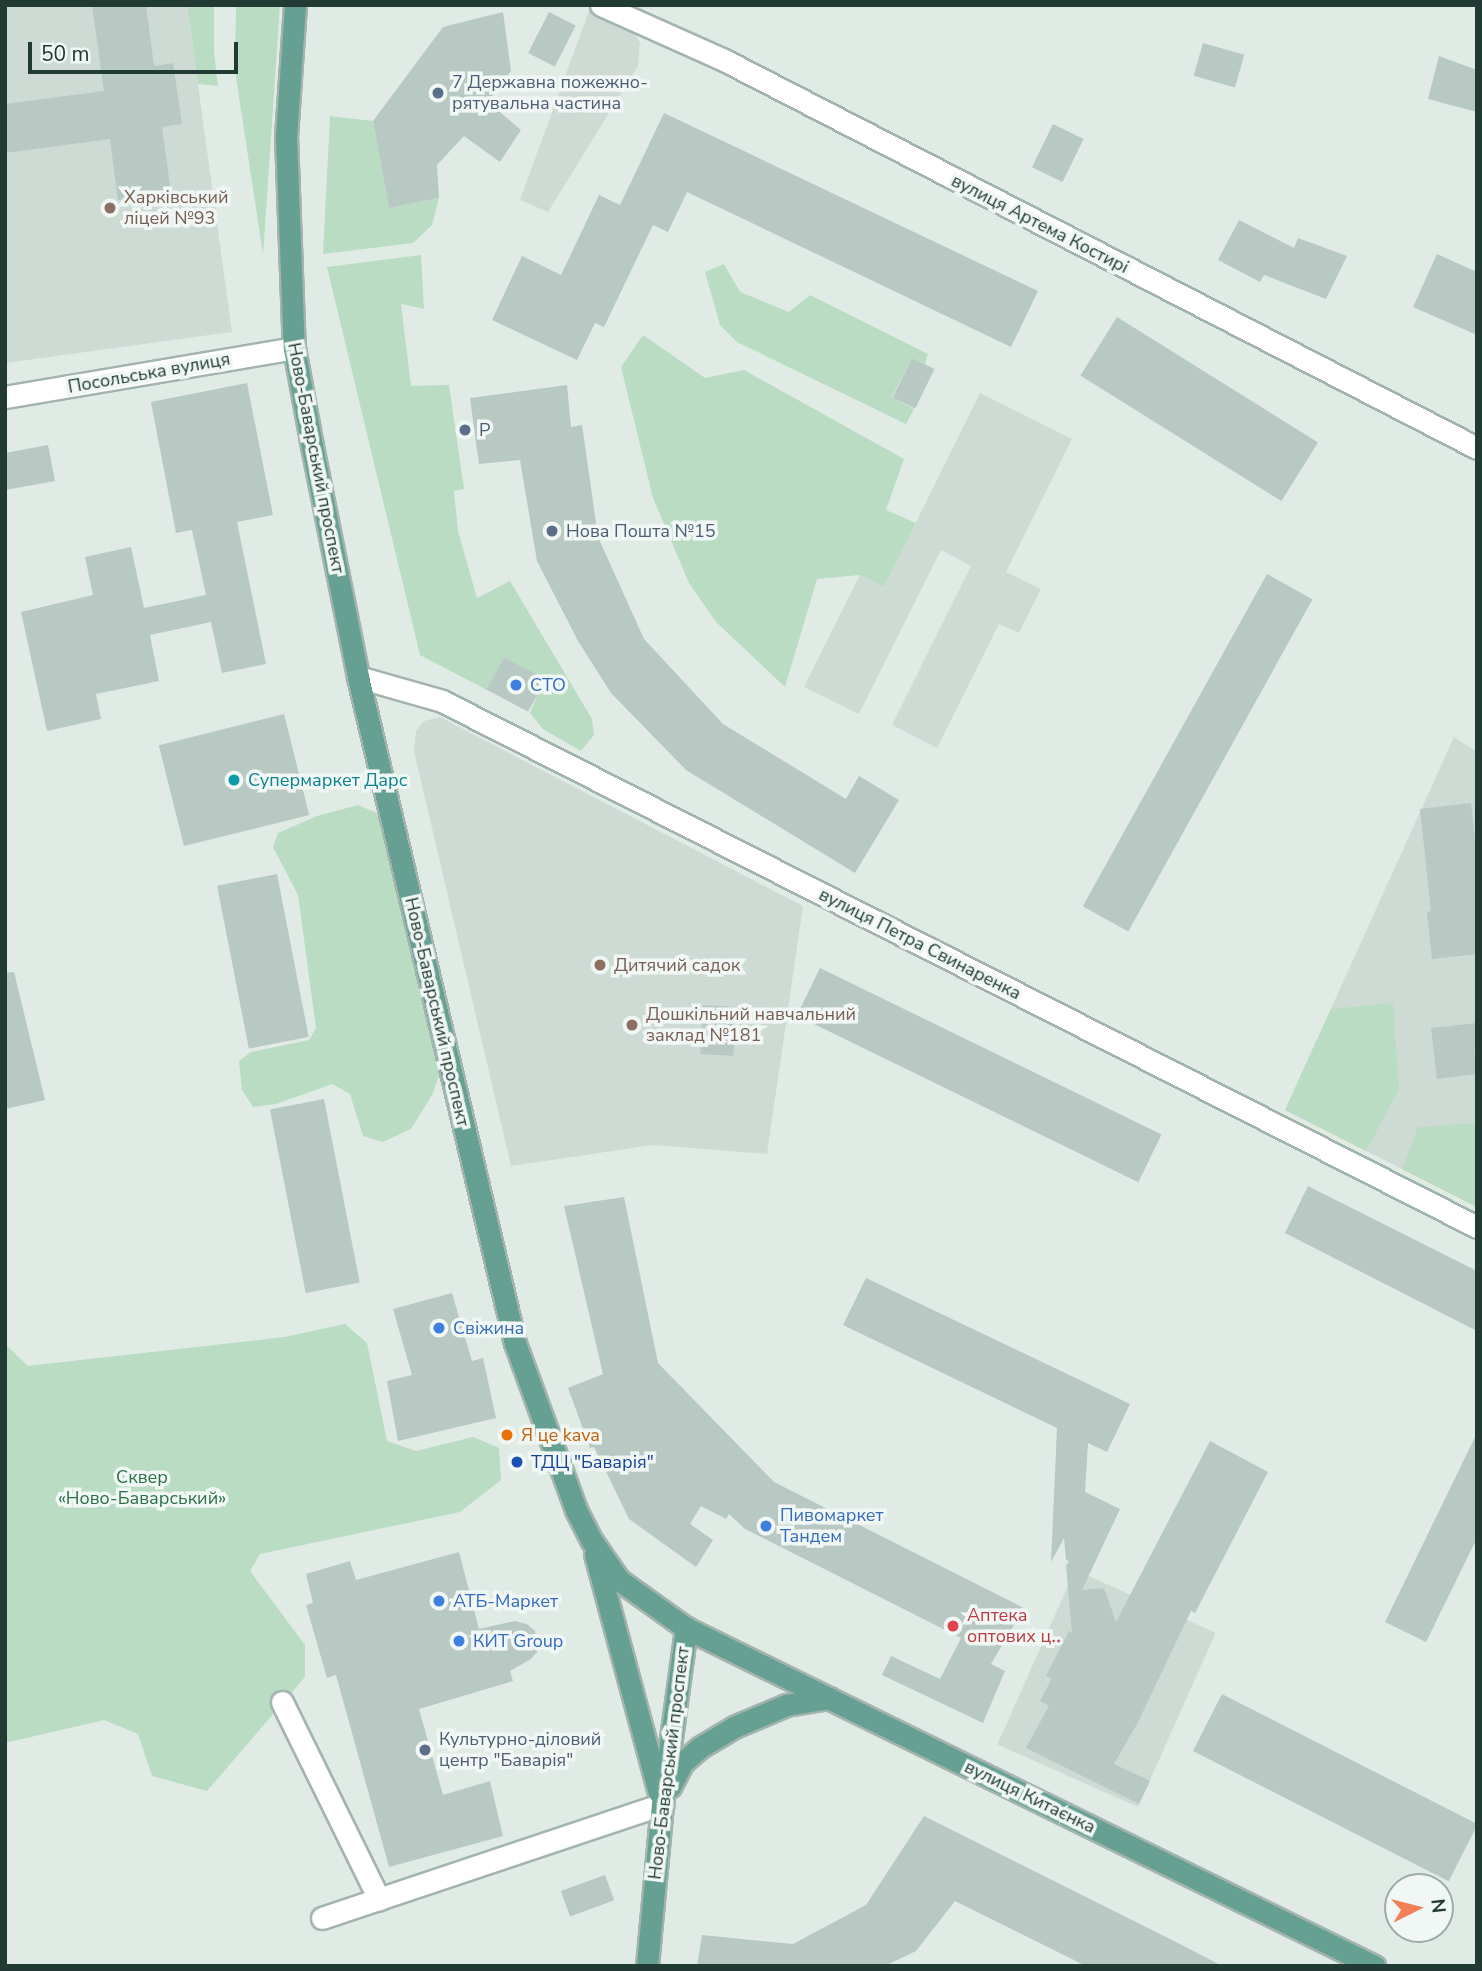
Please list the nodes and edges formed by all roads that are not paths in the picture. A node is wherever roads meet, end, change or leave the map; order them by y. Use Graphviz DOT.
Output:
graph roads {
  1 [pos="295,5"];
  2 [pos="601,5"];
  3 [pos="294,348"];
  4 [pos="5,397"];
  5 [pos="1477,448"];
  6 [pos="358,677"];
  7 [pos="1477,1227"];
  8 [pos="592,1542"];
  9 [pos="686,1628"];
  10 [pos="829,1698"];
  11 [pos="282,1702"];
  12 [pos="662,1804"];
  13 [pos="379,1899"];
  14 [pos="322,1918"];
  15 [pos="647,1966"];
  16 [pos="1374,1966"];
  1 -- 3 [label="main road, Ново-Баварський проспект"];
  2 -- 5 [label="street, вулиця Артема Костирі"];
  3 -- 4 [label="street, Посольська вулиця"];
  3 -- 6 [label="main road, Ново-Баварський проспект"];
  6 -- 7 [label="street, вулиця Петра Свинаренка"];
  6 -- 8 [label="main road, Ново-Баварський проспект"];
  8 -- 9 [label="main road, Ново-Баварський проспект"];
  8 -- 12 [label="main road"];
  9 -- 10 [label="main road, вулиця Китаєнка"];
  9 -- 12 [label="main road, Ново-Баварський проспект"];
  10 -- 12 [label="main road"];
  10 -- 16 [label="main road, вулиця Китаєнка"];
  11 -- 13 [label="street"];
  12 -- 13 [label="street"];
  12 -- 15 [label="main road, Ново-Баварський проспект"];
  13 -- 14 [label="street"];
}
